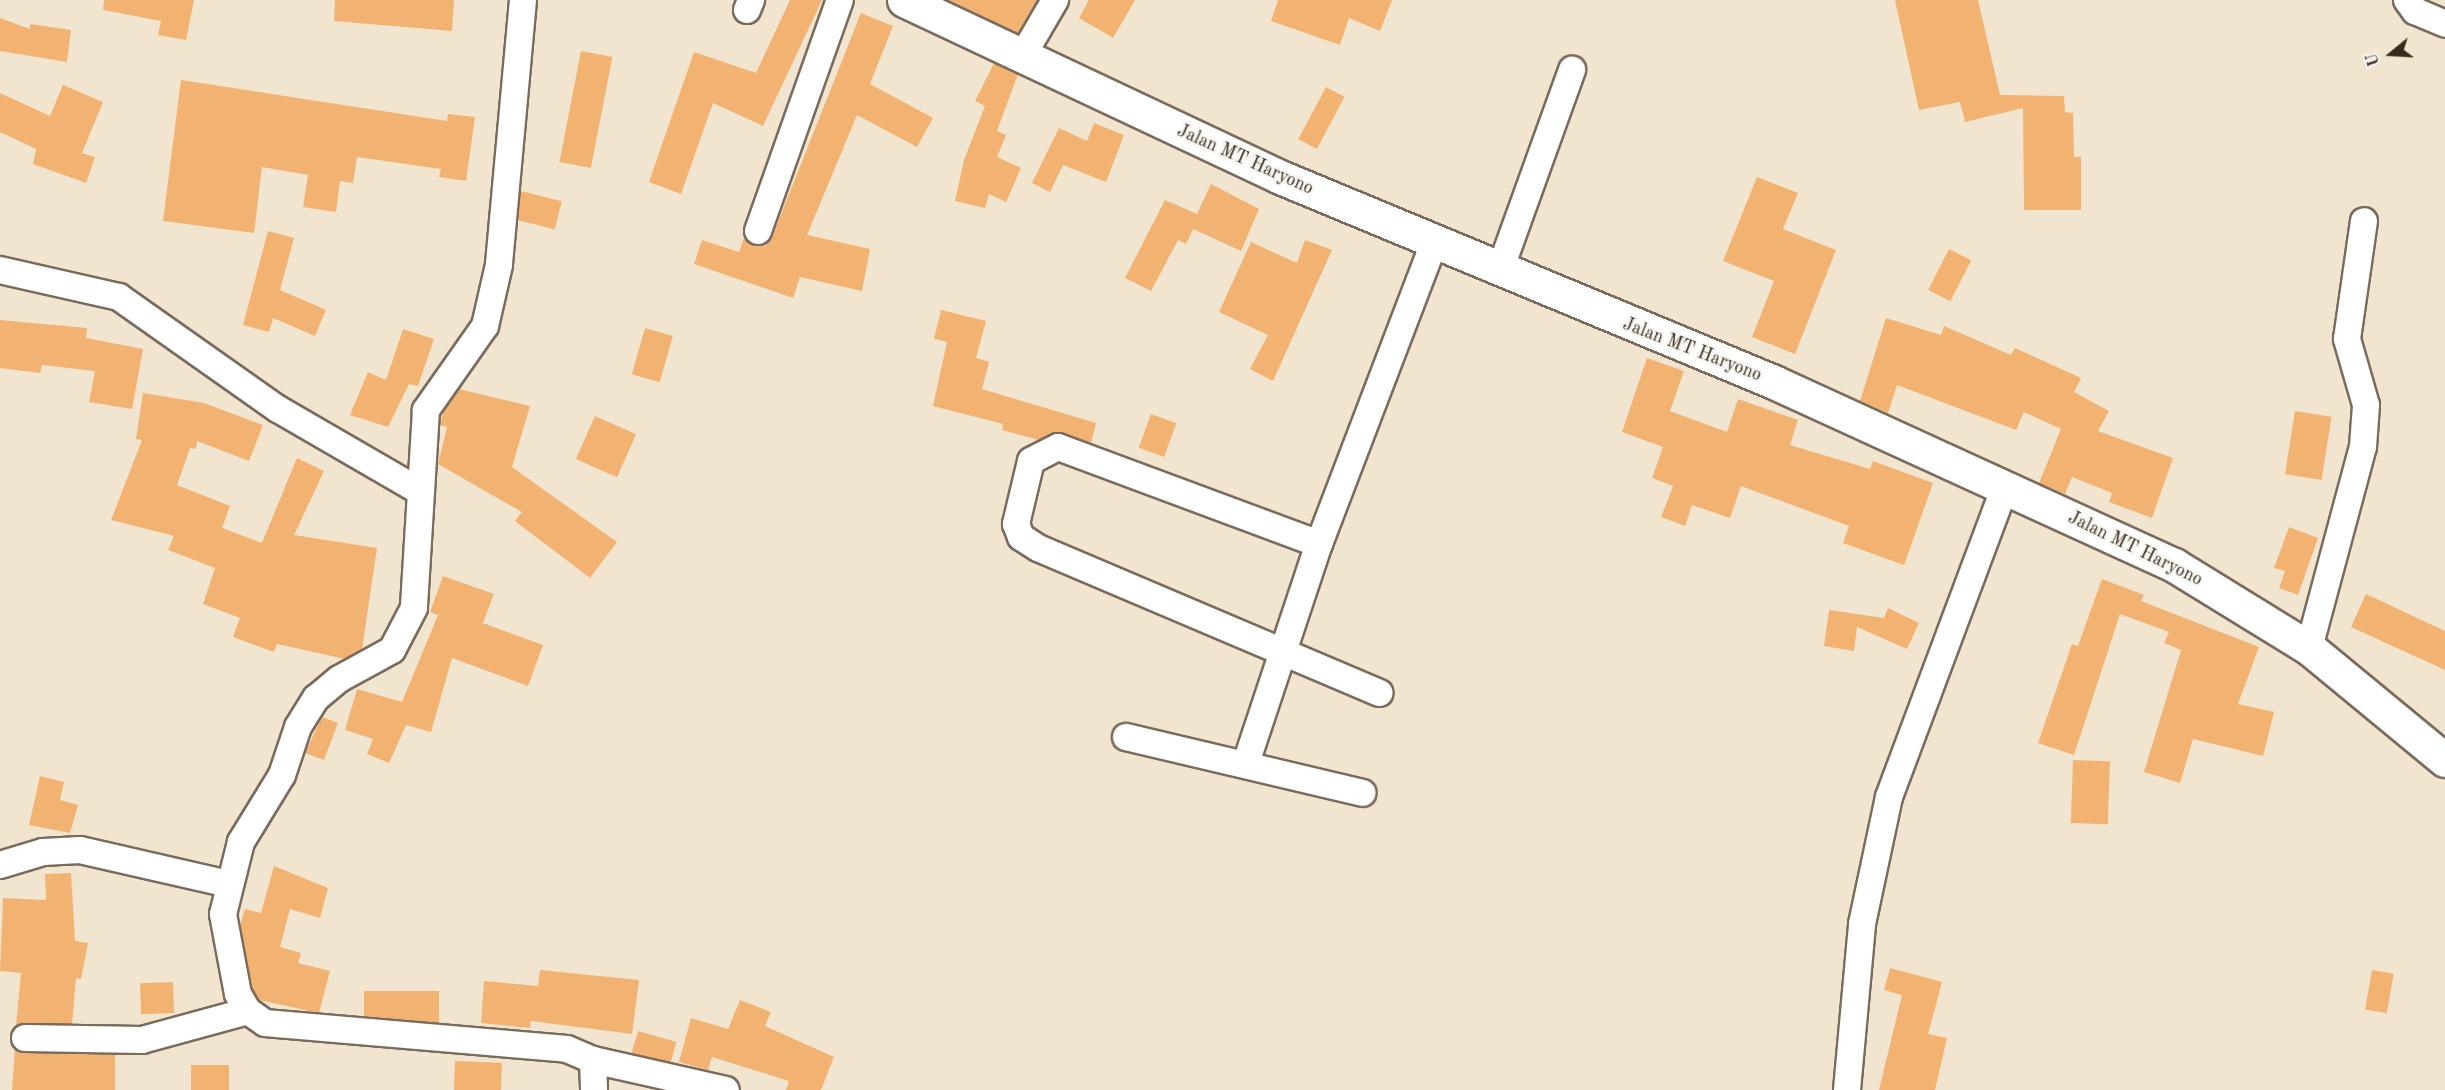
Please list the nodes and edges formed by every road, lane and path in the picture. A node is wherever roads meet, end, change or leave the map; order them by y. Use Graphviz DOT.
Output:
graph roads {
  1 [pos="523,0"];
  2 [pos="840,0"];
  3 [pos="904,0"];
  4 [pos="1055,0"];
  5 [pos="2413,4"];
  6 [pos="2445,24"];
  7 [pos="1023,55"];
  8 [pos="1572,70"];
  9 [pos="2364,221"];
  10 [pos="758,231"];
  11 [pos="1434,243"];
  12 [pos="0,270"];
  13 [pos="1500,270"];
  14 [pos="2005,486"];
  15 [pos="421,492"];
  16 [pos="1319,544"];
  17 [pos="2309,648"];
  18 [pos="1280,654"];
  19 [pos="1380,693"];
  20 [pos="1126,737"];
  21 [pos="2445,760"];
  22 [pos="1246,763"];
  23 [pos="1362,793"];
  24 [pos="0,865"];
  25 [pos="228,884"];
  26 [pos="248,1011"];
  27 [pos="25,1038"];
  28 [pos="593,1060"];
  29 [pos="594,1090"];
  30 [pos="726,1090"];
  31 [pos="1846,1090"];
  1 -- 15 [label="street"];
  2 -- 10 [label="street"];
  3 -- 7 [label="main road, Jalan MT Haryono"];
  4 -- 7 [label="street"];
  5 -- 6 [label="street"];
  7 -- 11 [label="main road, Jalan MT Haryono"];
  8 -- 13 [label="street"];
  9 -- 17 [label="street"];
  11 -- 13 [label="main road, Jalan MT Haryono"];
  11 -- 16 [label="street"];
  12 -- 15 [label="street"];
  13 -- 14 [label="main road, Jalan MT Haryono"];
  14 -- 17 [label="main road, Jalan MT Haryono"];
  14 -- 31 [label="street"];
  15 -- 25 [label="street"];
  16 -- 18 [label="street"];
  16 -- 18 [label="street"];
  17 -- 21 [label="main road, Jalan MT Haryono"];
  18 -- 19 [label="street"];
  18 -- 22 [label="street"];
  20 -- 22 [label="street"];
  22 -- 23 [label="street"];
  24 -- 25 [label="street"];
  25 -- 26 [label="street"];
  26 -- 27 [label="street"];
  26 -- 28 [label="street"];
  28 -- 29 [label="street"];
  28 -- 30 [label="street"];
}
